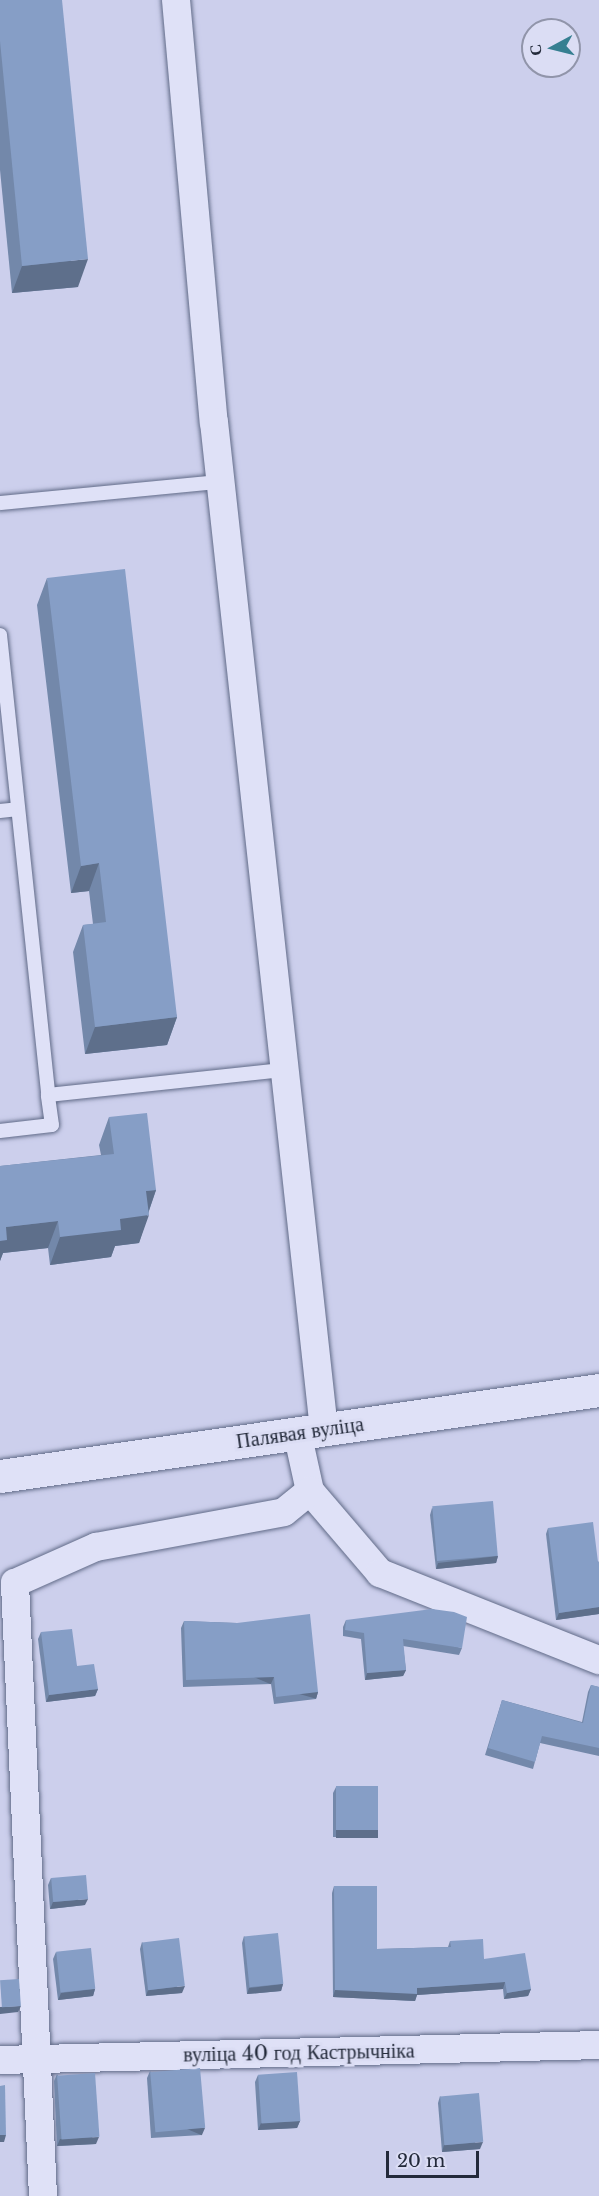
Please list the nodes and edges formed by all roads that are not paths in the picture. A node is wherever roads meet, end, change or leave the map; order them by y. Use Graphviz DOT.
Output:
graph roads {
  1 [pos="176,0"];
  2 [pos="220,482"];
  3 [pos="0,503"];
  4 [pos="0,635"];
  5 [pos="18,809"];
  6 [pos="0,811"];
  7 [pos="283,1070"];
  8 [pos="48,1095"];
  9 [pos="0,1131"];
  10 [pos="599,1390"];
  11 [pos="311,1431"];
  12 [pos="0,1476"];
  13 [pos="310,1491"];
  14 [pos="599,1660"];
  15 [pos="599,2045"];
  16 [pos="37,2059"];
  17 [pos="0,2060"];
  18 [pos="44,2196"];
  1 -- 2 [label="street"];
  2 -- 3 [label="lane"];
  2 -- 7 [label="street"];
  4 -- 5 [label="lane"];
  5 -- 6 [label="lane"];
  5 -- 8 [label="lane"];
  7 -- 8 [label="lane"];
  7 -- 11 [label="street"];
  8 -- 9 [label="lane"];
  10 -- 11 [label="street, Палявая вуліца"];
  11 -- 12 [label="street, Палявая вуліца"];
  11 -- 13 [label="street"];
  13 -- 14 [label="street"];
  13 -- 16 [label="street"];
  15 -- 16 [label="street, вуліца 40 год Кастрычніка"];
  16 -- 17 [label="street, вуліца 40 год Кастрычніка"];
  16 -- 18 [label="street"];
}
